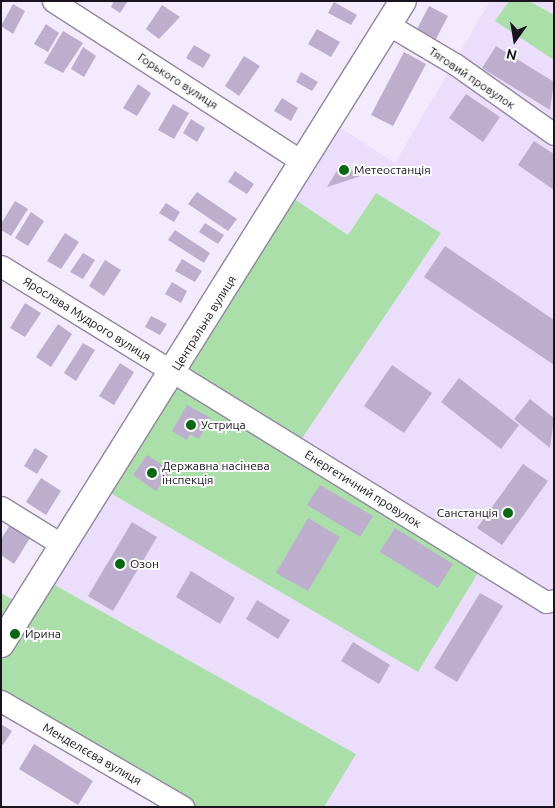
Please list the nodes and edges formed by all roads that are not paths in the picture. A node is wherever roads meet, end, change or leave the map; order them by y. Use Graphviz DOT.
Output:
graph roads {
  1 [pos="53,1"];
  2 [pos="403,1"];
  3 [pos="389,25"];
  4 [pos="554,134"];
  5 [pos="303,162"];
  6 [pos="1,266"];
  7 [pos="174,373"];
  8 [pos="1,507"];
  9 [pos="64,546"];
  10 [pos="554,600"];
  11 [pos="1,644"];
  12 [pos="1,701"];
  13 [pos="183,807"];
  1 -- 5 [label="street, Горького вулиця"];
  2 -- 3 [label="main road, Центральна вулиця"];
  3 -- 4 [label="street, Тяговий провулок"];
  3 -- 5 [label="main road, Центральна вулиця"];
  5 -- 7 [label="main road, Центральна вулиця"];
  6 -- 7 [label="street, Ярослава Мудрого вулиця"];
  7 -- 9 [label="main road, Центральна вулиця"];
  7 -- 10 [label="street, Енергетичний провулок"];
  8 -- 9 [label="street"];
  9 -- 11 [label="main road, Центральна вулиця"];
  12 -- 13 [label="street, Менделєєва вулиця"];
}
